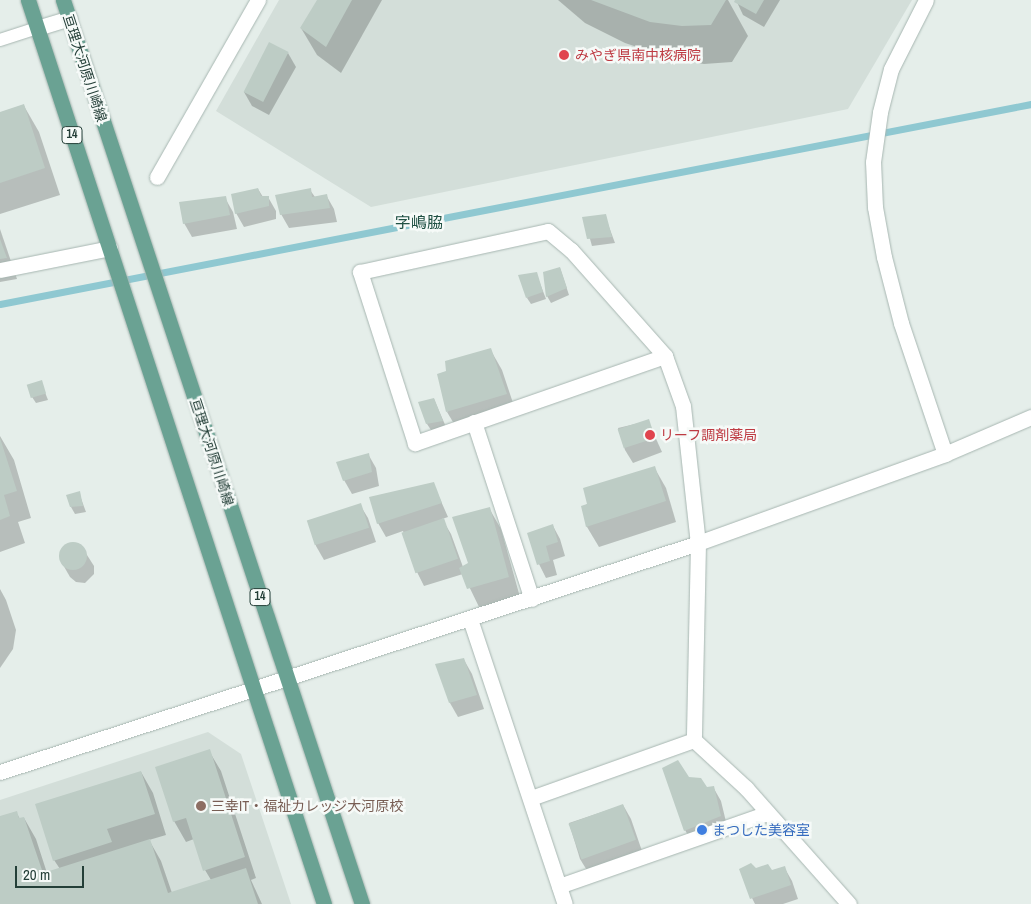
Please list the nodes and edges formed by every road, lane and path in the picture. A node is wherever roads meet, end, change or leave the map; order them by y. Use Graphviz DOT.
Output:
graph roads {
  1 [pos="28,0"];
  2 [pos="63,0"];
  3 [pos="258,0"];
  4 [pos="926,0"];
  5 [pos="69,18"];
  6 [pos="37,28"];
  7 [pos="0,40"];
  8 [pos="156,177"];
  9 [pos="110,248"];
  10 [pos="0,270"];
  11 [pos="665,356"];
  12 [pos="1031,418"];
  13 [pos="474,422"];
  14 [pos="945,454"];
  15 [pos="698,543"];
  16 [pos="532,599"];
  17 [pos="470,620"];
  18 [pos="286,678"];
  19 [pos="254,689"];
  20 [pos="694,740"];
  21 [pos="0,772"];
  22 [pos="530,798"];
  23 [pos="768,813"];
  24 [pos="559,886"];
  25 [pos="324,904"];
  26 [pos="362,904"];
  27 [pos="565,904"];
  28 [pos="849,904"];
  1 -- 6 [label="main road, 14"];
  2 -- 5 [label="main road, 亘理大河原川崎線 / 14"];
  3 -- 8 [label="street"];
  4 -- 14 [label="street"];
  5 -- 6 [label="street"];
  5 -- 18 [label="main road, 亘理大河原川崎線 / 14"];
  6 -- 7 [label="lane"];
  6 -- 9 [label="main road, 14"];
  9 -- 10 [label="street"];
  9 -- 19 [label="main road, 14"];
  11 -- 13 [label="street"];
  11 -- 13 [label="street"];
  11 -- 15 [label="street"];
  12 -- 14 [label="street"];
  13 -- 16 [label="street"];
  14 -- 15 [label="street"];
  15 -- 16 [label="street"];
  15 -- 20 [label="street"];
  16 -- 17 [label="street"];
  17 -- 18 [label="street"];
  17 -- 22 [label="street"];
  18 -- 19 [label="street"];
  18 -- 26 [label="main road, 亘理大河原川崎線 / 14"];
  19 -- 21 [label="street"];
  19 -- 25 [label="main road, 14"];
  20 -- 22 [label="street"];
  20 -- 23 [label="street"];
  22 -- 24 [label="street"];
  23 -- 24 [label="street"];
  23 -- 28 [label="street"];
  24 -- 27 [label="street"];
}
